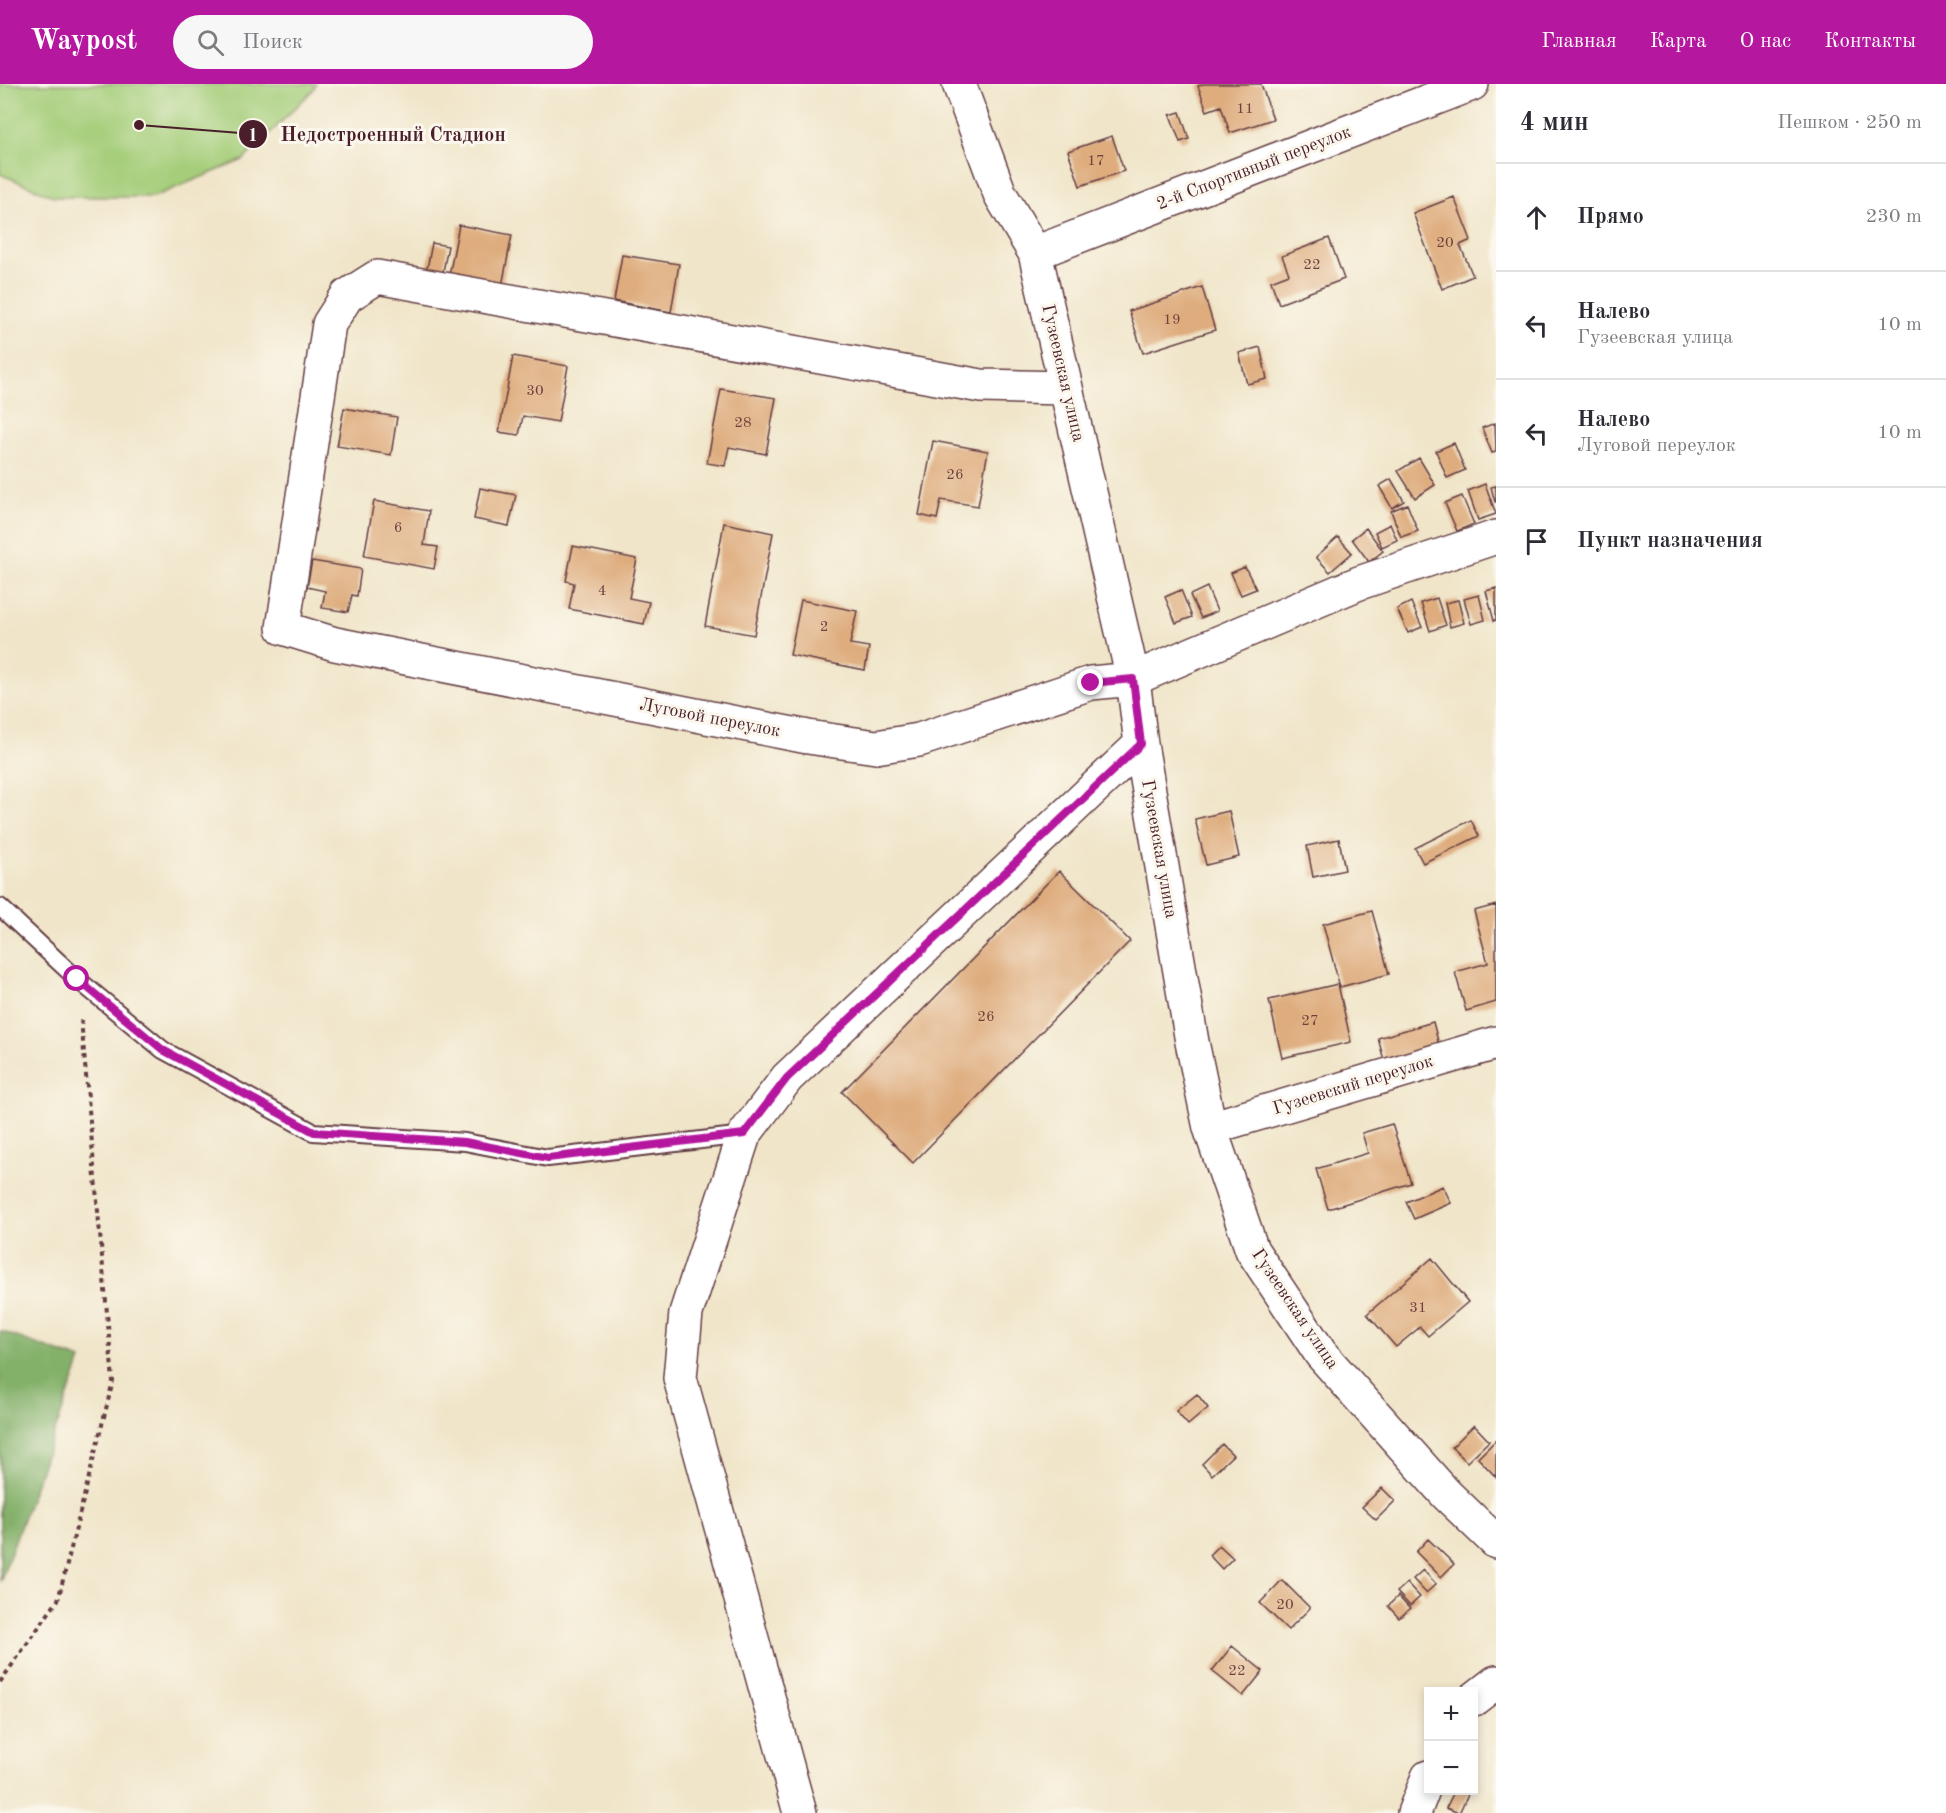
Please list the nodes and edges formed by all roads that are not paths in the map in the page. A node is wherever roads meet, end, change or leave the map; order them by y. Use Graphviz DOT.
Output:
graph roads {
  1 [pos="959,84"];
  2 [pos="1472,84"];
  3 [pos="1035,253"];
  4 [pos="1066,388"];
  5 [pos="1496,537"];
  6 [pos="1133,679"];
  7 [pos="1141,744"];
  8 [pos="0,907"];
  9 [pos="1496,1043"];
  10 [pos="1210,1128"];
  11 [pos="744,1134"];
  12 [pos="1496,1542"];
  13 [pos="1496,1683"];
  14 [pos="1478,1696"];
  15 [pos="1424,1787"];
  16 [pos="801,1813"];
  17 [pos="1414,1813"];
  1 -- 3 [label="street, Гузеевская улица"];
  2 -- 3 [label="street, 2-й Спортивный переулок"];
  3 -- 4 [label="street, Гузеевская улица"];
  4 -- 6 [label="street, Гузеевская улица"];
  4 -- 6 [label="street, Луговой переулок"];
  5 -- 6 [label="street, Луговой переулок"];
  6 -- 7 [label="street, Гузеевская улица"];
  7 -- 10 [label="street, Гузеевская улица"];
  7 -- 11 [label="street"];
  8 -- 11 [label="lane"];
  9 -- 10 [label="street, Гузеевский переулок"];
  10 -- 12 [label="street, Гузеевская улица"];
  11 -- 16 [label="street"];
  13 -- 14 [label="street"];
  15 -- 17 [label="street"];
}
